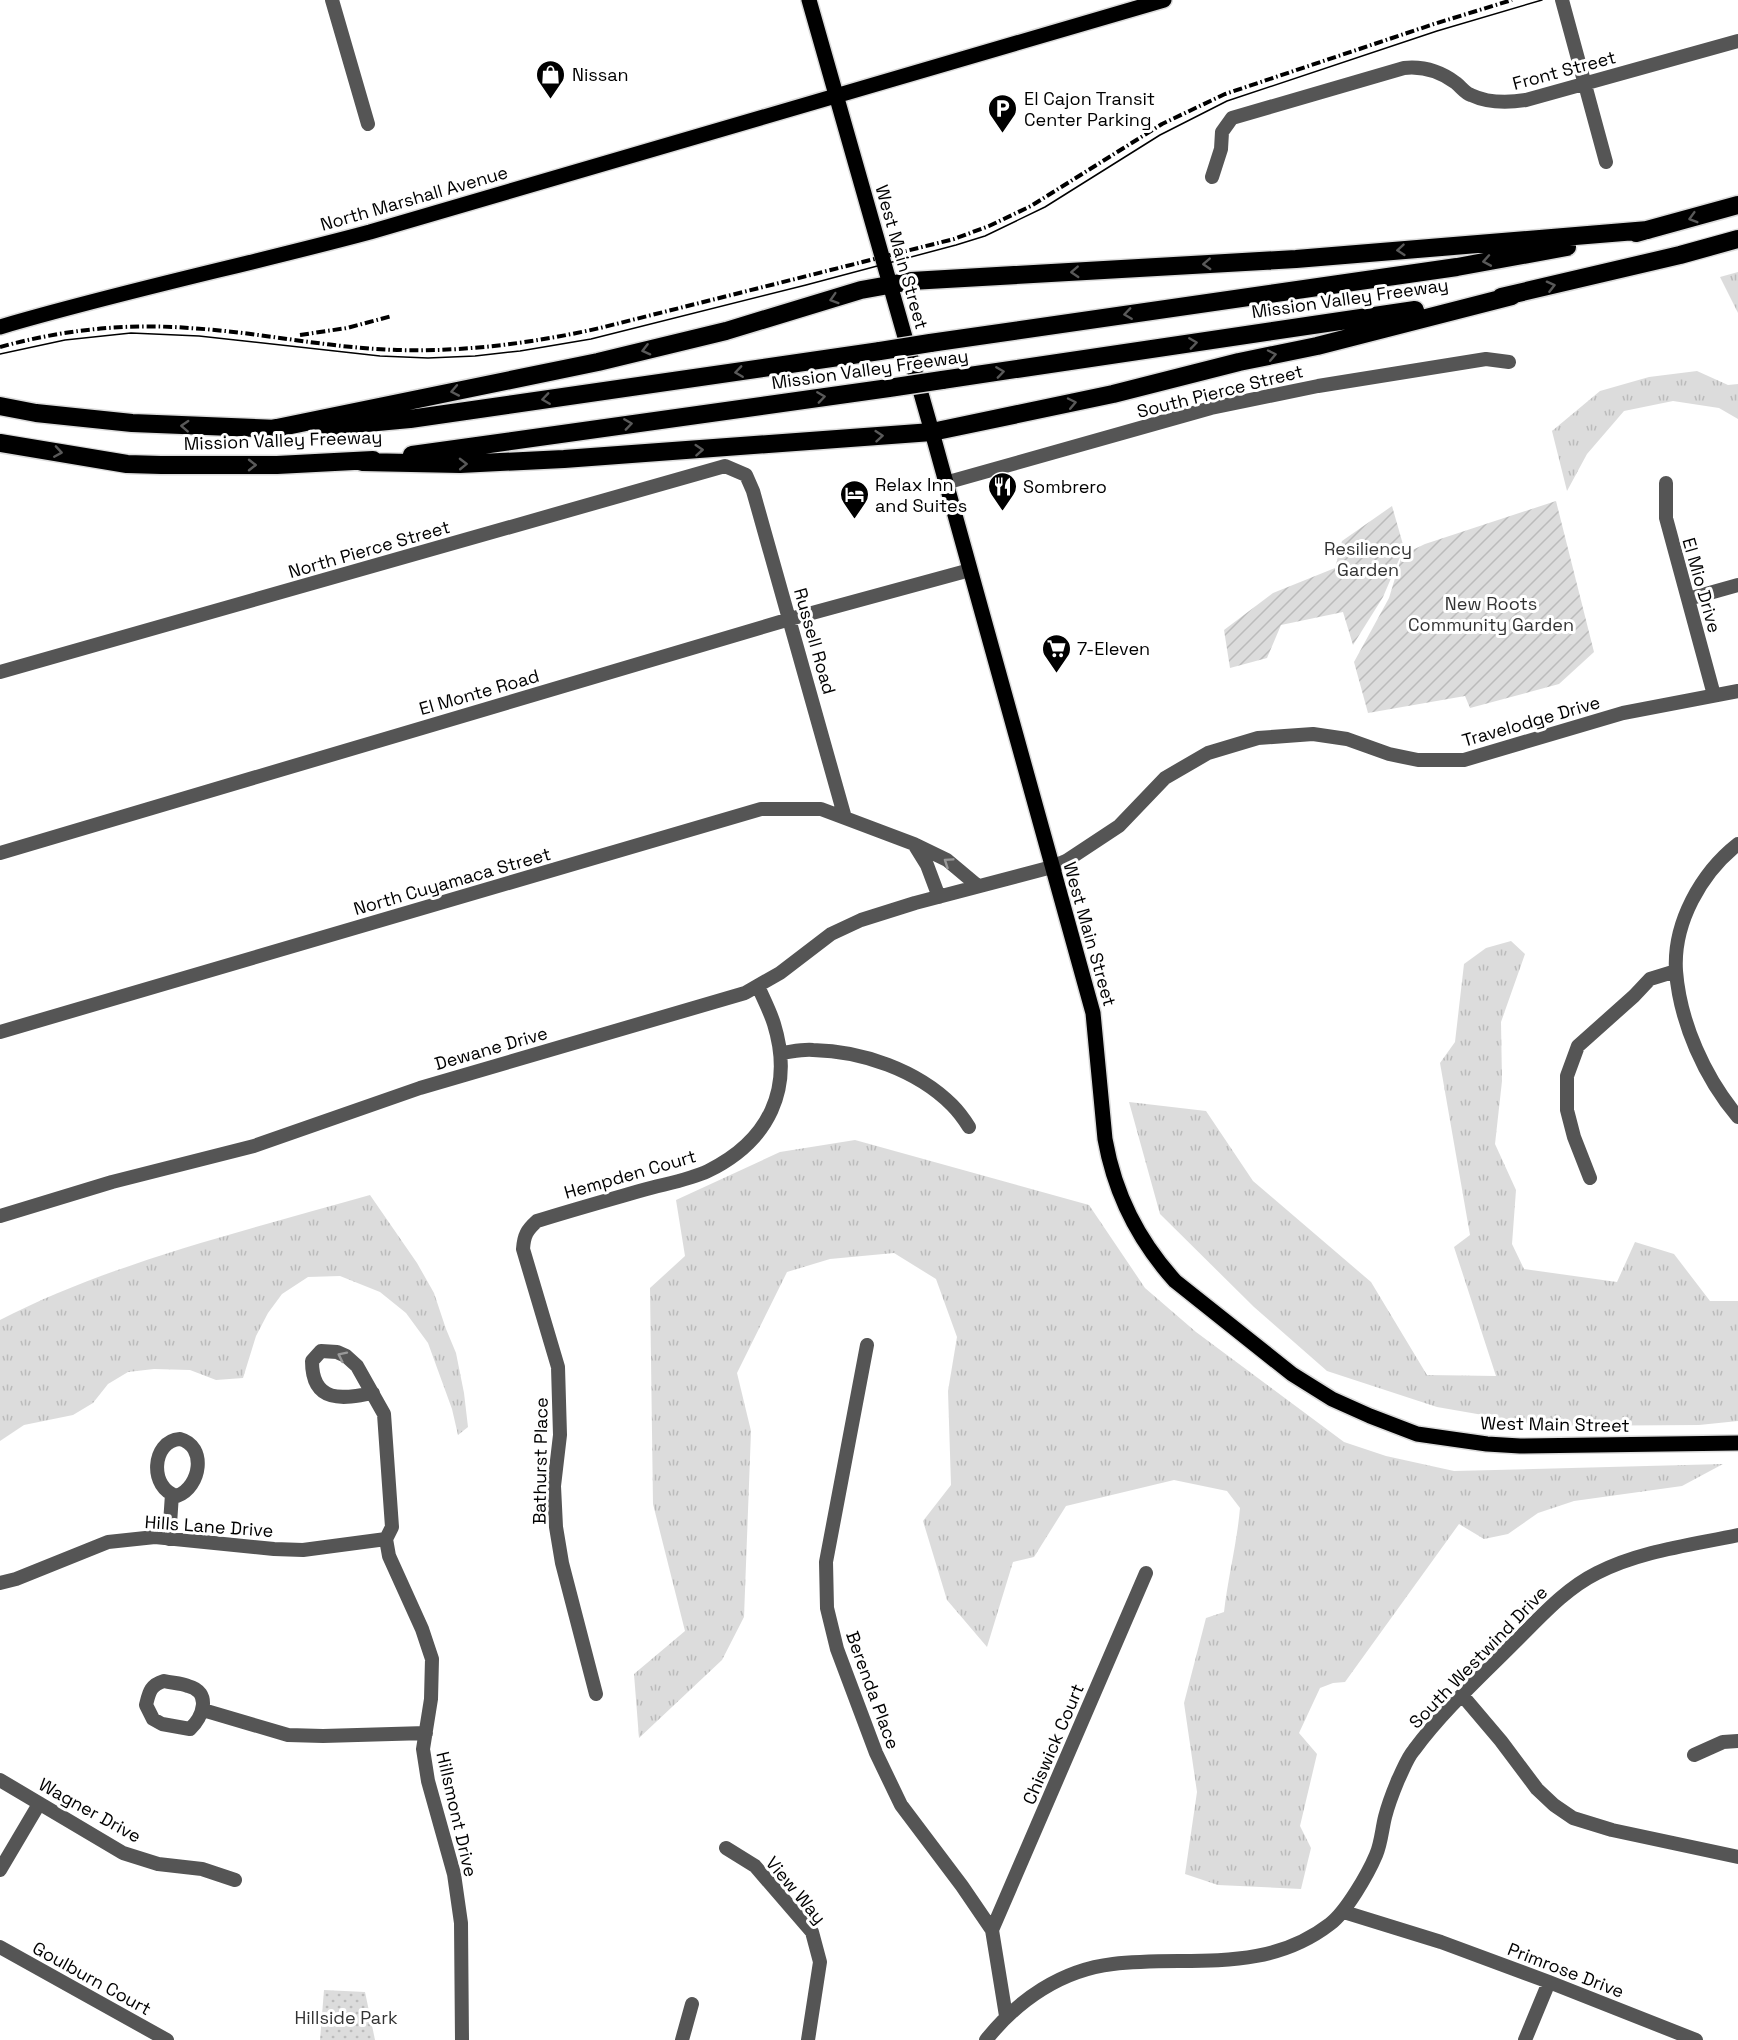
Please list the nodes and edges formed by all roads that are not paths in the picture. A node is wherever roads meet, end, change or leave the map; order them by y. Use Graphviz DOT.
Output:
graph roads {
  1 [pos="332,0"];
  2 [pos="809,0"];
  3 [pos="1164,0"];
  4 [pos="1562,0"];
  5 [pos="1738,41"];
  6 [pos="1586,82"];
  7 [pos="835,95"];
  8 [pos="368,124"];
  9 [pos="1606,162"];
  10 [pos="1212,177"];
  11 [pos="1738,205"];
  12 [pos="1648,230"];
  13 [pos="1738,239"];
  14 [pos="890,285"];
  15 [pos="1512,296"];
  16 [pos="0,327"];
  17 [pos="1509,362"];
  18 [pos="0,406"];
  19 [pos="267,430"];
  20 [pos="932,432"];
  21 [pos="0,443"];
  22 [pos="362,462"];
  23 [pos="746,475"];
  24 [pos="945,483"];
  25 [pos="1666,483"];
  26 [pos="970,570"];
  27 [pos="1738,585"];
  28 [pos="1688,599"];
  29 [pos="790,619"];
  30 [pos="0,672"];
  31 [pos="1738,691"];
  32 [pos="1714,696"];
  33 [pos="845,818"];
  34 [pos="914,844"];
  35 [pos="1738,844"];
  36 [pos="0,853"];
  37 [pos="1052,867"];
  38 [pos="978,886"];
  39 [pos="939,897"];
  40 [pos="1676,971"];
  41 [pos="758,986"];
  42 [pos="0,1032"];
  43 [pos="781,1053"];
  44 [pos="1738,1117"];
  45 [pos="969,1127"];
  46 [pos="1590,1178"];
  47 [pos="0,1216"];
  48 [pos="527,1229"];
  49 [pos="867,1345"];
  50 [pos="374,1393"];
  51 [pos="1738,1443"];
  52 [pos="172,1494"];
  53 [pos="1738,1535"];
  54 [pos="169,1539"];
  55 [pos="387,1539"];
  56 [pos="1146,1573"];
  57 [pos="0,1583"];
  58 [pos="596,1695"];
  59 [pos="1462,1695"];
  60 [pos="203,1710"];
  61 [pos="426,1732"];
  62 [pos="1738,1741"];
  63 [pos="1694,1755"];
  64 [pos="0,1780"];
  65 [pos="39,1804"];
  66 [pos="726,1848"];
  67 [pos="1738,1857"];
  68 [pos="0,1870"];
  69 [pos="235,1880"];
  70 [pos="1344,1912"];
  71 [pos="992,1930"];
  72 [pos="0,1947"];
  73 [pos="1549,1982"];
  74 [pos="692,2004"];
  75 [pos="1006,2016"];
  76 [pos="1677,2036"];
  77 [pos="167,2040"];
  78 [pos="462,2040"];
  79 [pos="682,2040"];
  80 [pos="808,2040"];
  81 [pos="986,2040"];
  82 [pos="1525,2040"];
  83 [pos="1696,2040"];
  1 -- 8 [label="street"];
  2 -- 7 [label="main road, West Main Street"];
  3 -- 7 [label="main road, North Marshall Avenue"];
  4 -- 6 [label="street"];
  5 -- 6 [label="street, Front Street"];
  6 -- 9 [label="street"];
  6 -- 10 [label="street, Front Street"];
  7 -- 14 [label="main road, West Main Street"];
  7 -- 16 [label="main road, North Marshall Avenue"];
  11 -- 12 [label="highway, Mission Valley Freeway, one-way"];
  12 -- 14 [label="highway, one-way"];
  12 -- 19 [label="highway, Mission Valley Freeway, one-way, bridge"];
  15 -- 13 [label="highway, Mission Valley Freeway, one-way"];
  14 -- 19 [label="highway, one-way"];
  14 -- 20 [label="main road, West Main Street"];
  20 -- 15 [label="highway, one-way"];
  22 -- 15 [label="highway, Mission Valley Freeway, one-way, bridge"];
  17 -- 24 [label="street, South Pierce Street"];
  19 -- 18 [label="highway, Mission Valley Freeway, one-way"];
  22 -- 20 [label="highway, one-way"];
  20 -- 24 [label="main road, West Main Street"];
  21 -- 22 [label="highway, Mission Valley Freeway, one-way"];
  23 -- 29 [label="street, Russell Road"];
  23 -- 30 [label="street, North Pierce Street"];
  24 -- 26 [label="main road, West Main Street"];
  25 -- 28 [label="street, El Mio Drive"];
  26 -- 29 [label="street, El Monte Road"];
  26 -- 37 [label="main road, West Main Street"];
  27 -- 28 [label="street"];
  28 -- 32 [label="street, El Mio Drive"];
  29 -- 33 [label="street, Russell Road"];
  29 -- 36 [label="street, El Monte Road"];
  31 -- 32 [label="street, Travelodge Drive"];
  32 -- 37 [label="street, Travelodge Drive"];
  33 -- 34 [label="street, North Cuyamaca Street"];
  33 -- 42 [label="street, North Cuyamaca Street"];
  38 -- 34 [label="street, North Cuyamaca Street, one-way"];
  34 -- 39 [label="street"];
  35 -- 40 [label="street"];
  37 -- 38 [label="street"];
  37 -- 51 [label="main road, West Main Street"];
  38 -- 39 [label="street, Dewane Drive"];
  39 -- 41 [label="street, Dewane Drive"];
  40 -- 44 [label="street"];
  40 -- 46 [label="street"];
  41 -- 43 [label="street, Hempden Court"];
  41 -- 47 [label="street, Dewane Drive"];
  43 -- 45 [label="street"];
  43 -- 48 [label="street, Hempden Court"];
  48 -- 58 [label="street, Bathurst Place"];
  49 -- 71 [label="street, Berenda Place"];
  50 -- 50 [label="street, Hillsmont Drive, one-way"];
  50 -- 55 [label="street, Hillsmont Drive"];
  52 -- 54 [label="street"];
  53 -- 59 [label="street, South Westwind Drive"];
  54 -- 55 [label="street, Hills Lane Drive"];
  54 -- 57 [label="street, Hills Lane Drive"];
  55 -- 61 [label="street, Hillsmont Drive"];
  56 -- 71 [label="street, Chiswick Court"];
  59 -- 67 [label="street"];
  59 -- 70 [label="street, South Westwind Drive"];
  60 -- 61 [label="street"];
  61 -- 78 [label="street, Hillsmont Drive"];
  62 -- 63 [label="street"];
  64 -- 65 [label="street, Wagner Drive"];
  65 -- 68 [label="street"];
  65 -- 69 [label="street, Wagner Drive"];
  66 -- 80 [label="street, View Way"];
  70 -- 73 [label="street, Primrose Drive"];
  70 -- 75 [label="street"];
  71 -- 75 [label="street, Berenda Place"];
  72 -- 77 [label="street, Goulburn Court"];
  73 -- 76 [label="street, Primrose Drive"];
  73 -- 82 [label="street"];
  74 -- 79 [label="street"];
  75 -- 81 [label="street"];
  76 -- 83 [label="street, Primrose Drive"];
}
